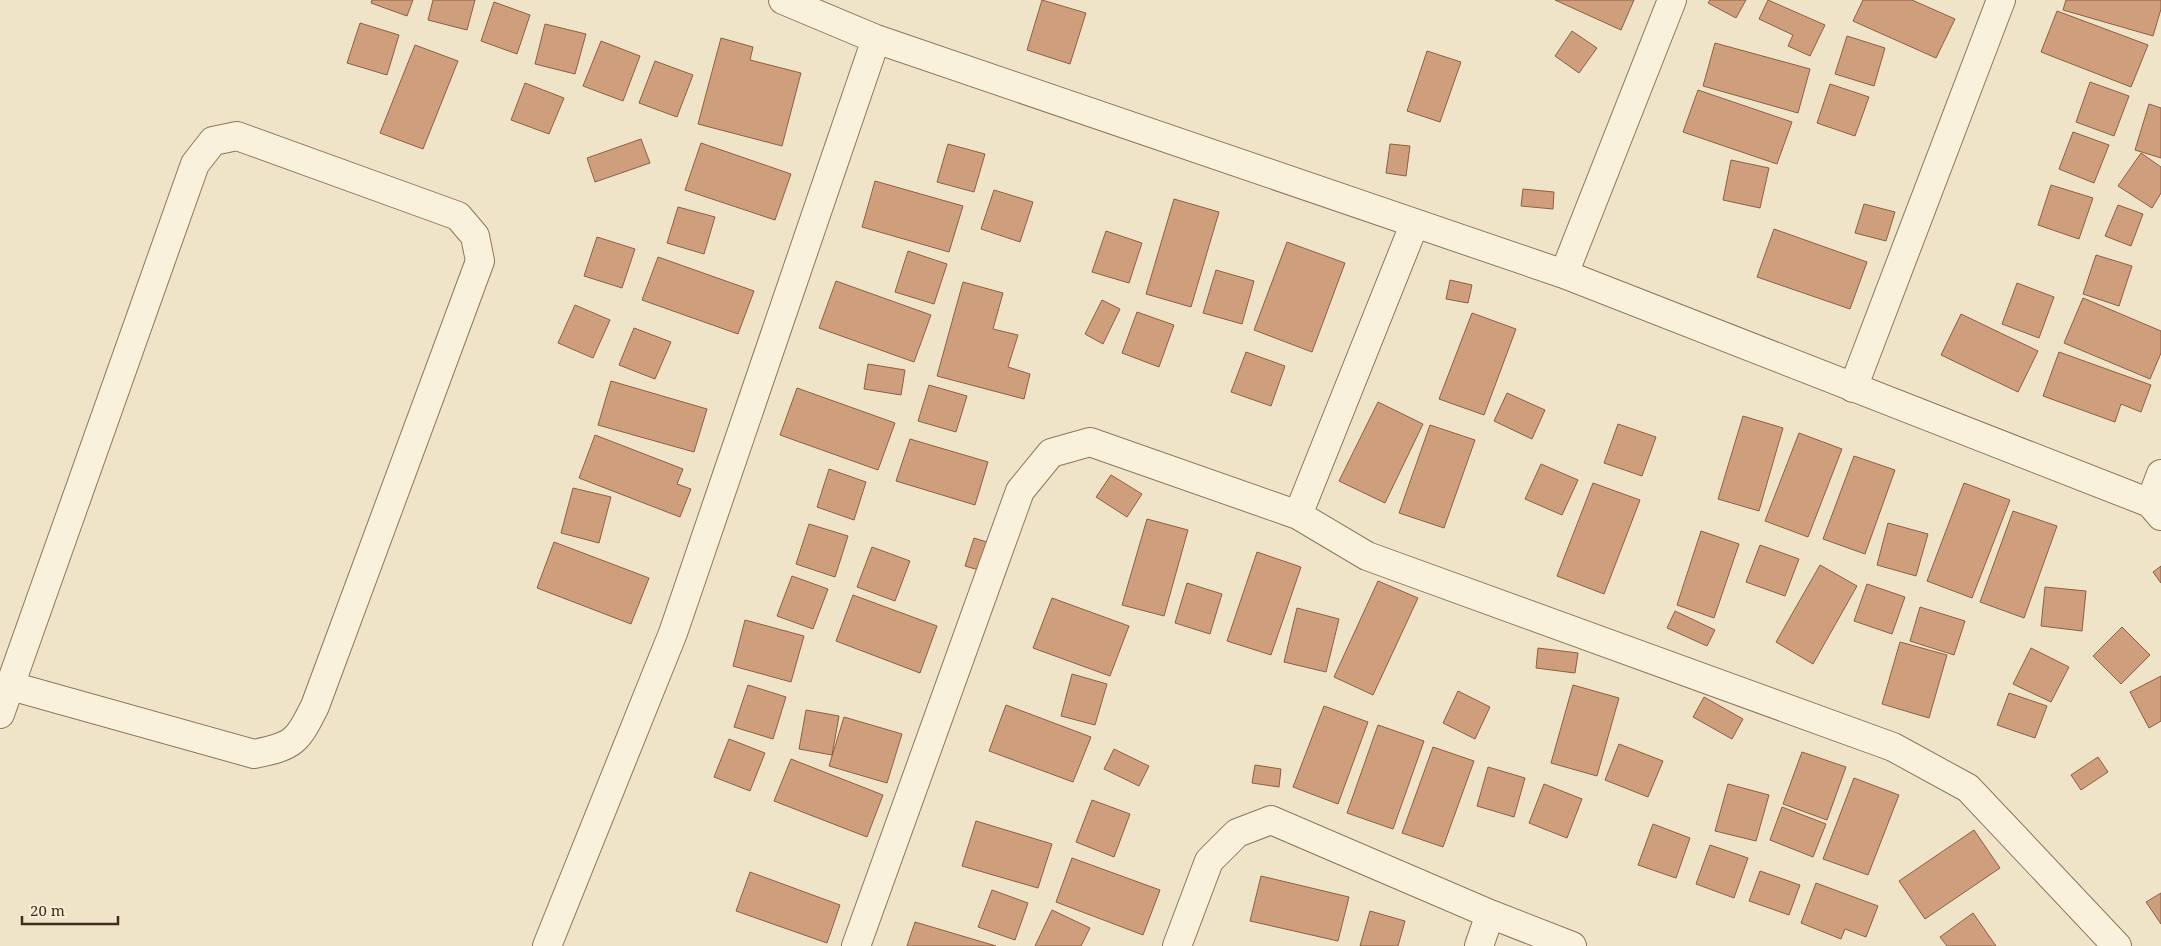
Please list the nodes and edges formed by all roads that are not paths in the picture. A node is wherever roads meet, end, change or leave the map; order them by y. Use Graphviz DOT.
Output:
graph roads {
  1 [pos="783,0"];
  2 [pos="1672,0"];
  3 [pos="2001,0"];
  4 [pos="876,39"];
  5 [pos="1414,224"];
  6 [pos="1564,274"];
  7 [pos="1853,388"];
  8 [pos="2161,474"];
  9 [pos="2156,509"];
  10 [pos="1298,515"];
  11 [pos="11,686"];
  12 [pos="0,714"];
  13 [pos="1490,914"];
  14 [pos="548,946"];
  15 [pos="856,946"];
  16 [pos="1177,946"];
  17 [pos="1479,946"];
  18 [pos="1572,946"];
  19 [pos="2117,946"];
  1 -- 4 [label="street"];
  2 -- 6 [label="street"];
  3 -- 7 [label="street"];
  4 -- 5 [label="street"];
  4 -- 14 [label="street"];
  5 -- 6 [label="street"];
  5 -- 10 [label="street"];
  6 -- 7 [label="street"];
  7 -- 9 [label="street"];
  8 -- 9 [label="street"];
  10 -- 15 [label="street"];
  10 -- 19 [label="street"];
  11 -- 11 [label="street"];
  11 -- 12 [label="street"];
  13 -- 16 [label="street"];
  13 -- 17 [label="street"];
  13 -- 18 [label="street"];
}
